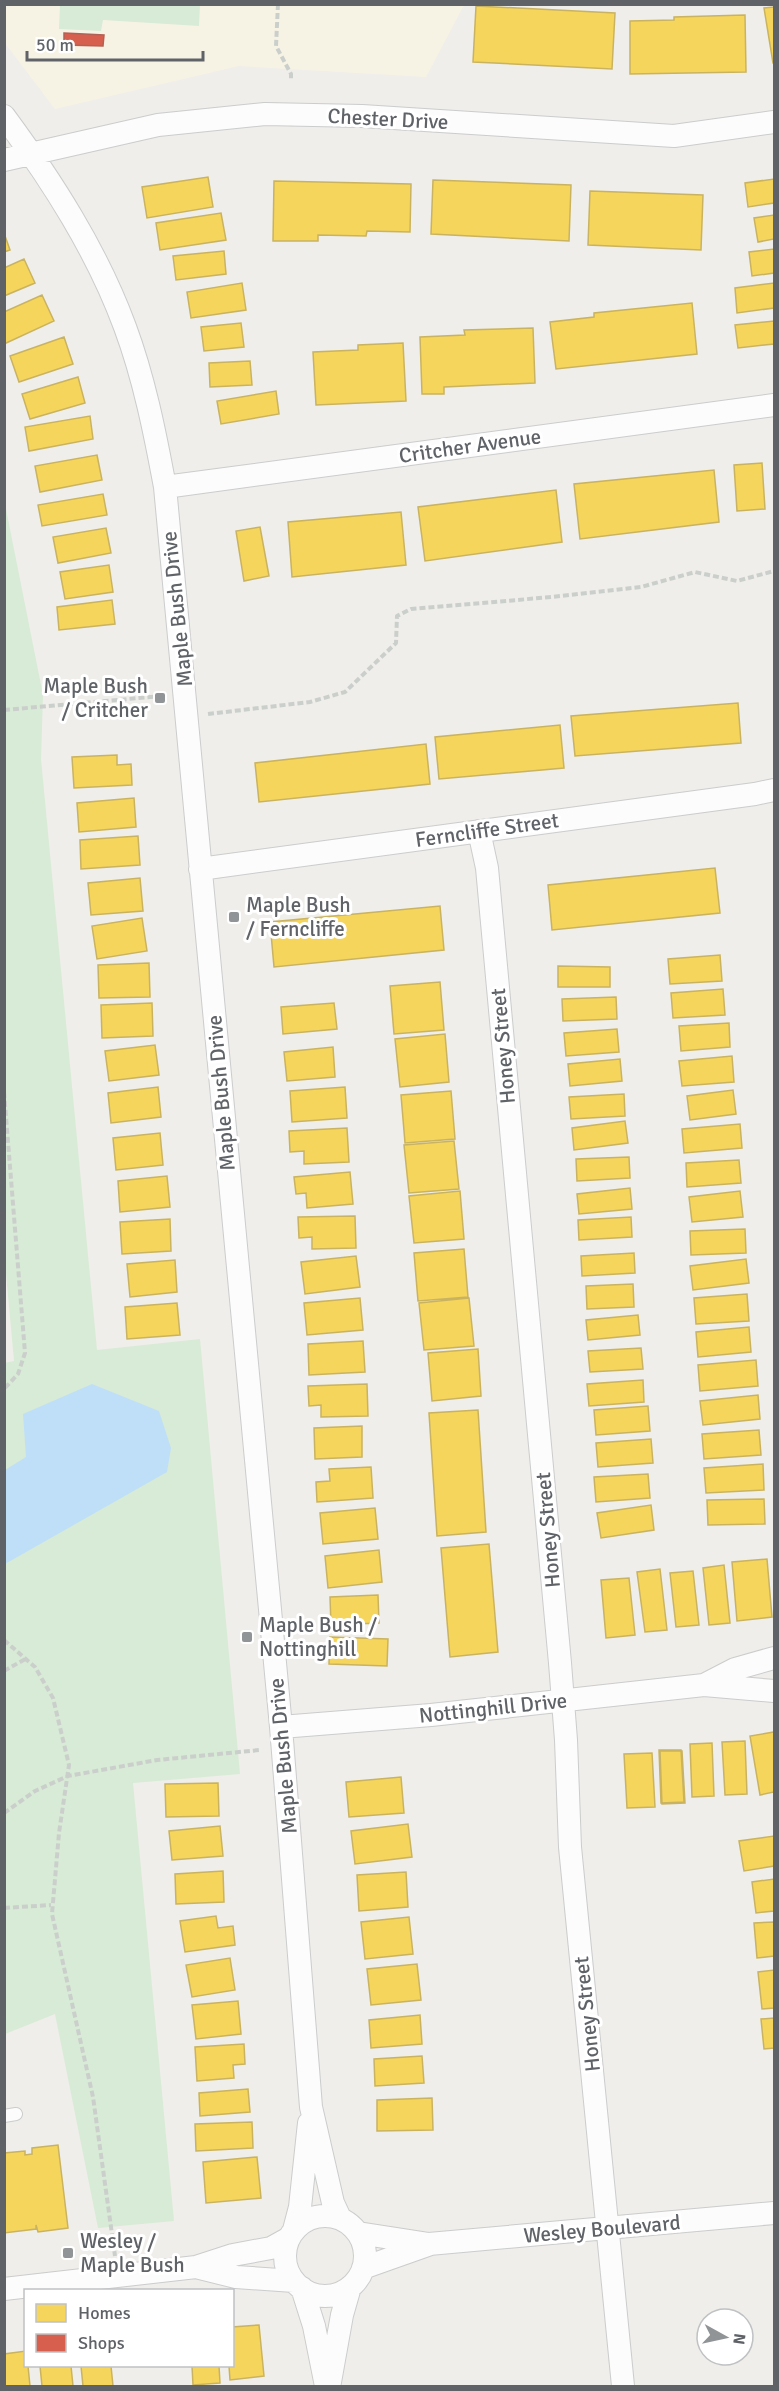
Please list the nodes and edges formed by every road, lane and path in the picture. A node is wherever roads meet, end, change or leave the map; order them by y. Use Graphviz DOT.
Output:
graph roads {
  1 [pos="278,4"];
  2 [pos="291,79"];
  3 [pos="4,116"];
  4 [pos="774,122"];
  5 [pos="32,154"];
  6 [pos="4,160"];
  7 [pos="774,405"];
  8 [pos="165,487"];
  9 [pos="774,571"];
  10 [pos="149,697"];
  11 [pos="4,710"];
  12 [pos="188,717"];
  13 [pos="774,790"];
  14 [pos="479,831"];
  15 [pos="200,869"];
  16 [pos="4,1092"];
  17 [pos="4,1389"];
  18 [pos="4,1640"];
  19 [pos="27,1658"];
  20 [pos="774,1658"];
  21 [pos="4,1671"];
  22 [pos="704,1685"];
  23 [pos="774,1691"];
  24 [pos="563,1700"];
  25 [pos="282,1738"];
  26 [pos="68,1776"];
  27 [pos="4,1813"];
  28 [pos="51,1905"];
  29 [pos="4,1908"];
  30 [pos="311,2107"];
  31 [pos="774,2213"];
  32 [pos="339,2218"];
  33 [pos="609,2229"];
  34 [pos="358,2233"];
  35 [pos="292,2234"];
  36 [pos="429,2244"];
  37 [pos="196,2267"];
  38 [pos="363,2268"];
  39 [pos="117,2276"];
  40 [pos="298,2284"];
  41 [pos="350,2287"];
  42 [pos="4,2289"];
  43 [pos="328,2386"];
  44 [pos="623,2386"];
  1 -- 2 [label="path"];
  3 -- 5 [label="street, Maple Bush Drive"];
  4 -- 5 [label="street, Chester Drive"];
  5 -- 6 [label="street, Chester Drive"];
  5 -- 8 [label="street, Maple Bush Drive"];
  7 -- 8 [label="street, Critcher Avenue"];
  8 -- 12 [label="street, Maple Bush Drive"];
  9 -- 12 [label="path"];
  10 -- 11 [label="path"];
  12 -- 15 [label="street, Maple Bush Drive"];
  13 -- 14 [label="street, Ferncliffe Street"];
  14 -- 15 [label="street, Ferncliffe Street"];
  14 -- 24 [label="street, Honey Street"];
  15 -- 25 [label="street, Maple Bush Drive"];
  16 -- 17 [label="path"];
  18 -- 19 [label="path"];
  19 -- 21 [label="path"];
  19 -- 26 [label="path"];
  20 -- 22 [label="street, Nottinghill Drive"];
  22 -- 23 [label="street, Nottinghill Drive"];
  22 -- 24 [label="street, Nottinghill Drive"];
  24 -- 25 [label="street, Nottinghill Drive"];
  24 -- 33 [label="street, Honey Street"];
  25 -- 26 [label="path"];
  25 -- 30 [label="street, Maple Bush Drive"];
  26 -- 27 [label="path"];
  26 -- 28 [label="path"];
  28 -- 29 [label="path"];
  28 -- 39 [label="path"];
  30 -- 32 [label="street, Maple Bush Drive"];
  30 -- 35 [label="street, Maple Bush Drive"];
  31 -- 33 [label="street, Wesley Boulevard"];
  32 -- 34 [label="street"];
  32 -- 35 [label="street"];
  33 -- 36 [label="street, Wesley Boulevard"];
  33 -- 44 [label="street, Honey Street"];
  34 -- 36 [label="street, Wesley Boulevard"];
  34 -- 38 [label="street"];
  35 -- 37 [label="street"];
  35 -- 40 [label="street"];
  36 -- 38 [label="street, Wesley Boulevard"];
  37 -- 39 [label="street"];
  37 -- 40 [label="street"];
  38 -- 41 [label="street"];
  39 -- 42 [label="street"];
  40 -- 41 [label="street"];
  40 -- 43 [label="street"];
  41 -- 43 [label="street"];
}
